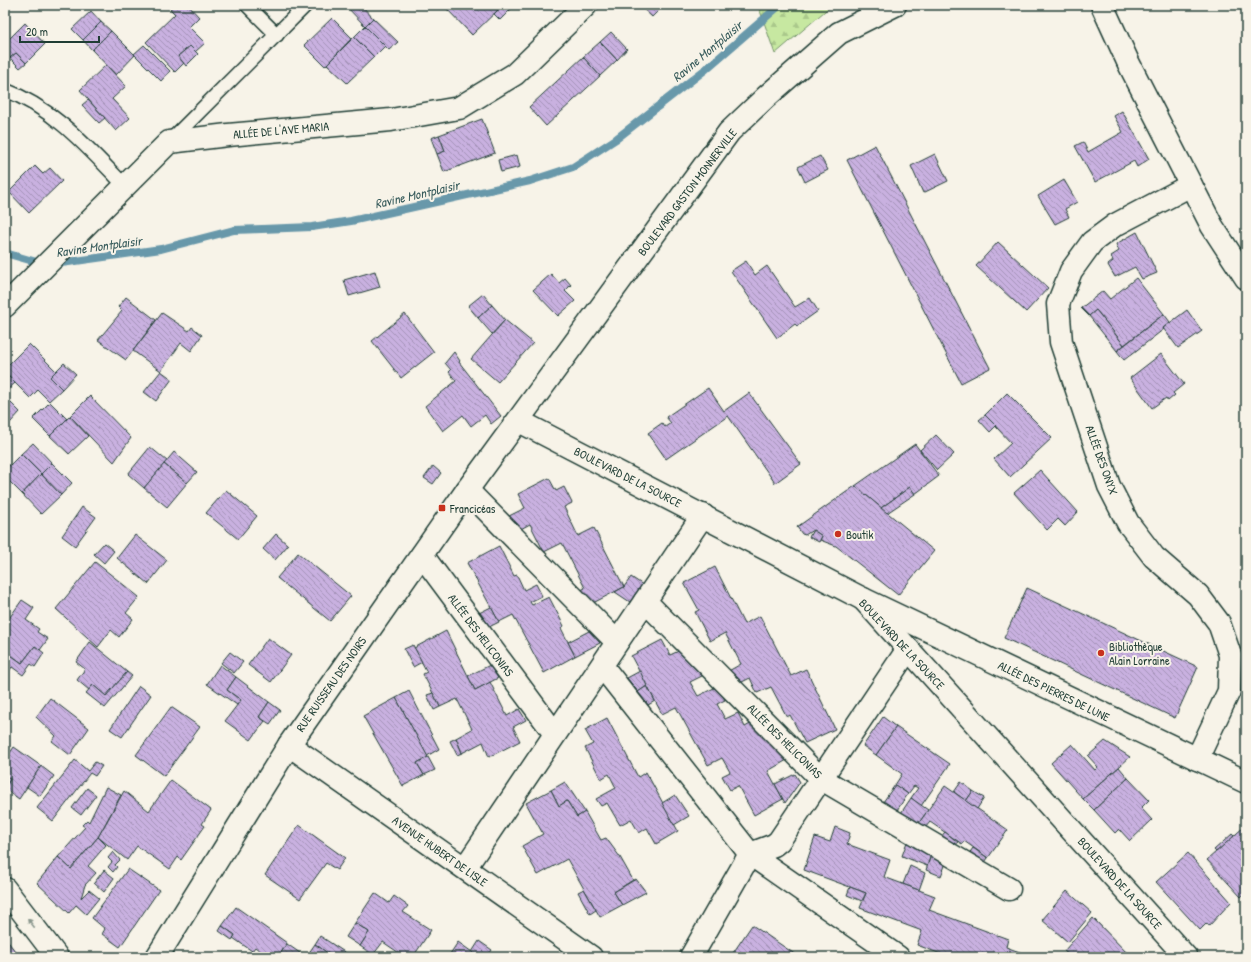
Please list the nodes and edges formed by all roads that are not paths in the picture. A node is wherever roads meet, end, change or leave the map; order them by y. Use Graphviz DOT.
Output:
graph roads {
  1 [pos="247,5"];
  2 [pos="306,5"];
  3 [pos="586,5"];
  4 [pos="895,5"];
  5 [pos="1102,5"];
  6 [pos="277,35"];
  7 [pos="5,90"];
  8 [pos="169,142"];
  9 [pos="125,186"];
  10 [pos="1191,186"];
  11 [pos="1246,278"];
  12 [pos="5,306"];
  13 [pos="519,421"];
  14 [pos="468,490"];
  15 [pos="703,515"];
  16 [pos="422,555"];
  17 [pos="863,599"];
  18 [pos="645,601"];
  19 [pos="617,642"];
  20 [pos="908,649"];
  21 [pos="602,666"];
  22 [pos="555,734"];
  23 [pos="289,745"];
  24 [pos="1197,759"];
  25 [pos="820,778"];
  26 [pos="1246,782"];
  27 [pos="750,854"];
  28 [pos="464,868"];
  29 [pos="5,889"];
  30 [pos="1009,889"];
  31 [pos="57,956"];
  32 [pos="157,957"];
  33 [pos="591,957"];
  34 [pos="691,957"];
  35 [pos="898,957"];
  36 [pos="1186,957"];
  1 -- 6 [label="lane"];
  2 -- 6 [label="lane"];
  3 -- 8 [label="street, ALLÉE DE L'AVE MARIA"];
  4 -- 13 [label="street, BOULEVARD GASTON MONNERVILLE"];
  5 -- 10 [label="street"];
  6 -- 8 [label="lane"];
  7 -- 9 [label="lane"];
  8 -- 9 [label="street"];
  9 -- 12 [label="street"];
  10 -- 11 [label="street"];
  10 -- 24 [label="street, ALLÉE DES ONYX"];
  13 -- 14 [label="street, RUE RUISSEAU DES NOIRS"];
  13 -- 15 [label="street, BOULEVARD DE LA SOURCE"];
  14 -- 16 [label="street, RUE RUISSEAU DES NOIRS"];
  14 -- 19 [label="street"];
  15 -- 17 [label="street, BOULEVARD DE LA SOURCE"];
  15 -- 18 [label="street"];
  16 -- 22 [label="street, ALLÉE DES HELICONIAS"];
  16 -- 23 [label="street, RUE RUISSEAU DES NOIRS"];
  17 -- 20 [label="street, BOULEVARD DE LA SOURCE"];
  17 -- 24 [label="street, ALLÉE DES PIERRES DE LUNE"];
  18 -- 19 [label="street"];
  18 -- 25 [label="street, ALLÉE DES HELICONIAS"];
  19 -- 21 [label="street"];
  20 -- 25 [label="street"];
  20 -- 36 [label="street, BOULEVARD DE LA SOURCE"];
  21 -- 22 [label="street"];
  21 -- 27 [label="street"];
  22 -- 28 [label="street"];
  23 -- 28 [label="street, AVENUE HUBERT DE LISLE"];
  23 -- 32 [label="street, RUE RUISSEAU DES NOIRS"];
  24 -- 26 [label="street, ALLÉE DES PIERRES DE LUNE"];
  25 -- 27 [label="street"];
  25 -- 30 [label="street, ALLÉE DES HELICONIAS"];
  27 -- 34 [label="street"];
  27 -- 35 [label="street"];
  28 -- 33 [label="street, AVENUE HUBERT DE LISLE"];
  31 -- 29 [label="street, one-way"];
}
